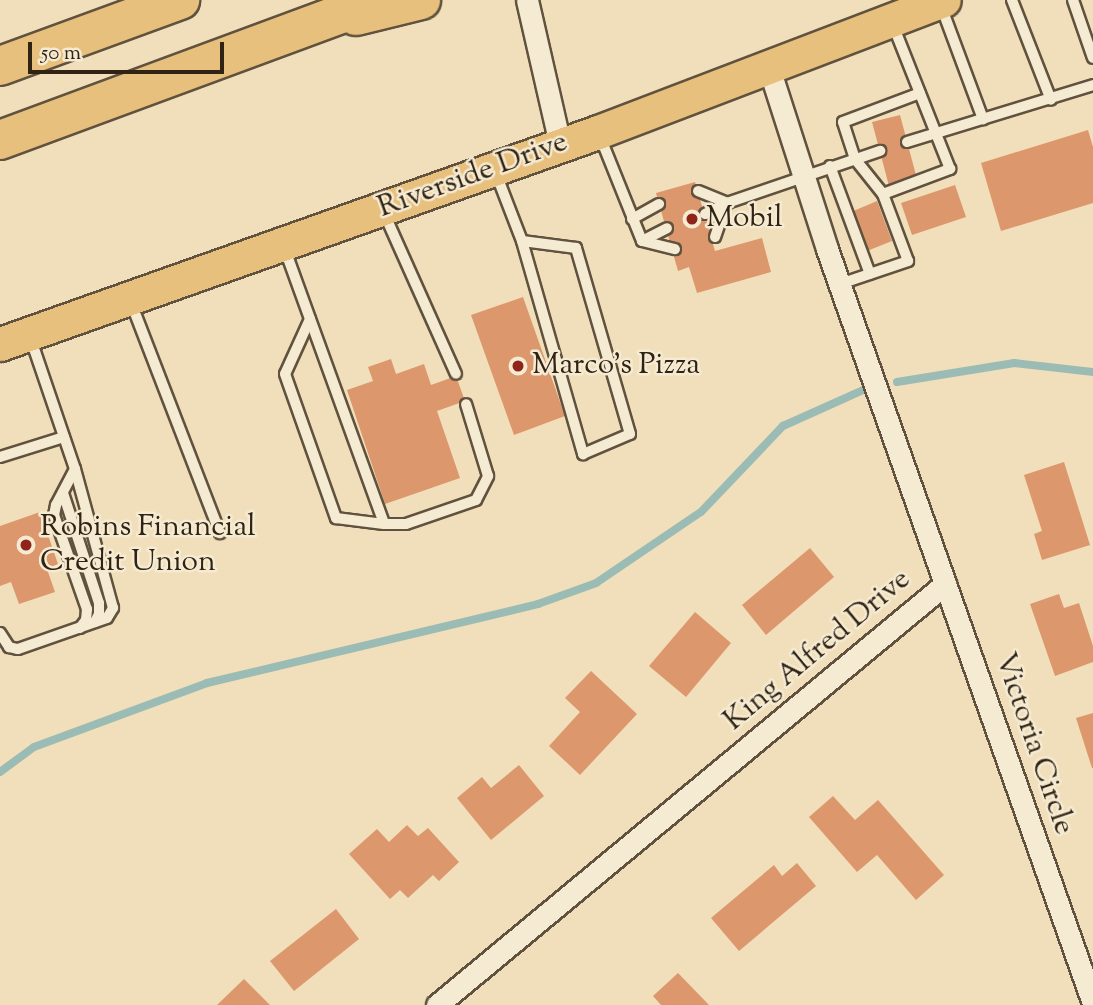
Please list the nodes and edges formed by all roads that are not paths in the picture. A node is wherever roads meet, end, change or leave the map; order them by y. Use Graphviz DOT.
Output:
graph roads {
  1 [pos="180,0"];
  2 [pos="379,0"];
  3 [pos="421,0"];
  4 [pos="527,0"];
  5 [pos="1012,0"];
  6 [pos="1073,0"];
  7 [pos="942,1"];
  8 [pos="891,19"];
  9 [pos="293,32"];
  10 [pos="1093,58"];
  11 [pos="768,65"];
  12 [pos="0,66"];
  13 [pos="1093,85"];
  14 [pos="920,93"];
  15 [pos="1051,100"];
  16 [pos="983,119"];
  17 [pos="598,132"];
  18 [pos="936,133"];
  19 [pos="0,140"];
  20 [pos="907,142"];
  21 [pos="560,144"];
  22 [pos="880,151"];
  23 [pos="855,159"];
  24 [pos="830,166"];
  25 [pos="494,168"];
  26 [pos="803,175"];
  27 [pos="698,191"];
  28 [pos="883,194"];
  29 [pos="727,203"];
  30 [pos="659,204"];
  31 [pos="382,208"];
  32 [pos="705,214"];
  33 [pos="632,219"];
  34 [pos="667,228"];
  35 [pos="715,237"];
  36 [pos="522,241"];
  37 [pos="642,241"];
  38 [pos="284,244"];
  39 [pos="675,249"];
  40 [pos="870,274"];
  41 [pos="840,284"];
  42 [pos="129,298"];
  43 [pos="310,319"];
  44 [pos="14,339"];
  45 [pos="456,374"];
  46 [pos="466,404"];
  47 [pos="64,437"];
  48 [pos="0,457"];
  49 [pos="75,469"];
  50 [pos="62,493"];
  51 [pos="384,524"];
  52 [pos="220,533"];
  53 [pos="944,584"];
  54 [pos="95,622"];
  55 [pos="80,628"];
  56 [pos="0,633"];
  57 [pos="1093,1003"];
  58 [pos="437,1005"];
  1 -- 12 [label="highway"];
  2 -- 9 [label="highway"];
  3 -- 9 [label="highway"];
  4 -- 21 [label="street"];
  5 -- 15 [label="lane"];
  6 -- 10 [label="lane"];
  7 -- 8 [label="main road, Riverside Drive"];
  7 -- 16 [label="lane"];
  8 -- 11 [label="main road, Riverside Drive"];
  8 -- 14 [label="lane"];
  9 -- 19 [label="highway"];
  11 -- 17 [label="main road, Riverside Drive"];
  11 -- 26 [label="street, King Alfred Drive"];
  13 -- 15 [label="lane"];
  14 -- 18 [label="lane"];
  14 -- 23 [label="lane"];
  15 -- 16 [label="lane"];
  16 -- 18 [label="lane"];
  17 -- 21 [label="main road, Riverside Drive"];
  17 -- 33 [label="lane"];
  18 -- 20 [label="lane"];
  18 -- 28 [label="lane"];
  21 -- 25 [label="main road, Riverside Drive"];
  22 -- 23 [label="lane"];
  23 -- 24 [label="lane"];
  23 -- 28 [label="lane"];
  24 -- 26 [label="lane"];
  24 -- 40 [label="lane"];
  25 -- 31 [label="main road, Riverside Drive"];
  25 -- 36 [label="lane"];
  26 -- 29 [label="lane"];
  26 -- 41 [label="street, King Alfred Drive"];
  27 -- 29 [label="lane"];
  28 -- 40 [label="lane"];
  29 -- 32 [label="lane"];
  29 -- 35 [label="lane"];
  30 -- 33 [label="lane"];
  31 -- 38 [label="main road, Riverside Drive"];
  31 -- 45 [label="lane"];
  33 -- 37 [label="lane"];
  34 -- 37 [label="lane"];
  36 -- 36 [label="lane"];
  37 -- 39 [label="lane"];
  38 -- 42 [label="main road, Riverside Drive"];
  38 -- 43 [label="lane"];
  40 -- 41 [label="lane"];
  41 -- 53 [label="street, King Alfred Drive"];
  42 -- 44 [label="main road, Riverside Drive"];
  42 -- 52 [label="lane"];
  43 -- 51 [label="lane"];
  43 -- 51 [label="lane"];
  44 -- 47 [label="lane"];
  46 -- 51 [label="lane"];
  47 -- 48 [label="lane"];
  47 -- 49 [label="lane"];
  49 -- 50 [label="lane"];
  49 -- 54 [label="lane"];
  50 -- 54 [label="lane"];
  50 -- 55 [label="lane"];
  53 -- 57 [label="street, Victoria Circle"];
  53 -- 58 [label="street, King Alfred Drive"];
  54 -- 55 [label="lane"];
  55 -- 56 [label="lane"];
}
